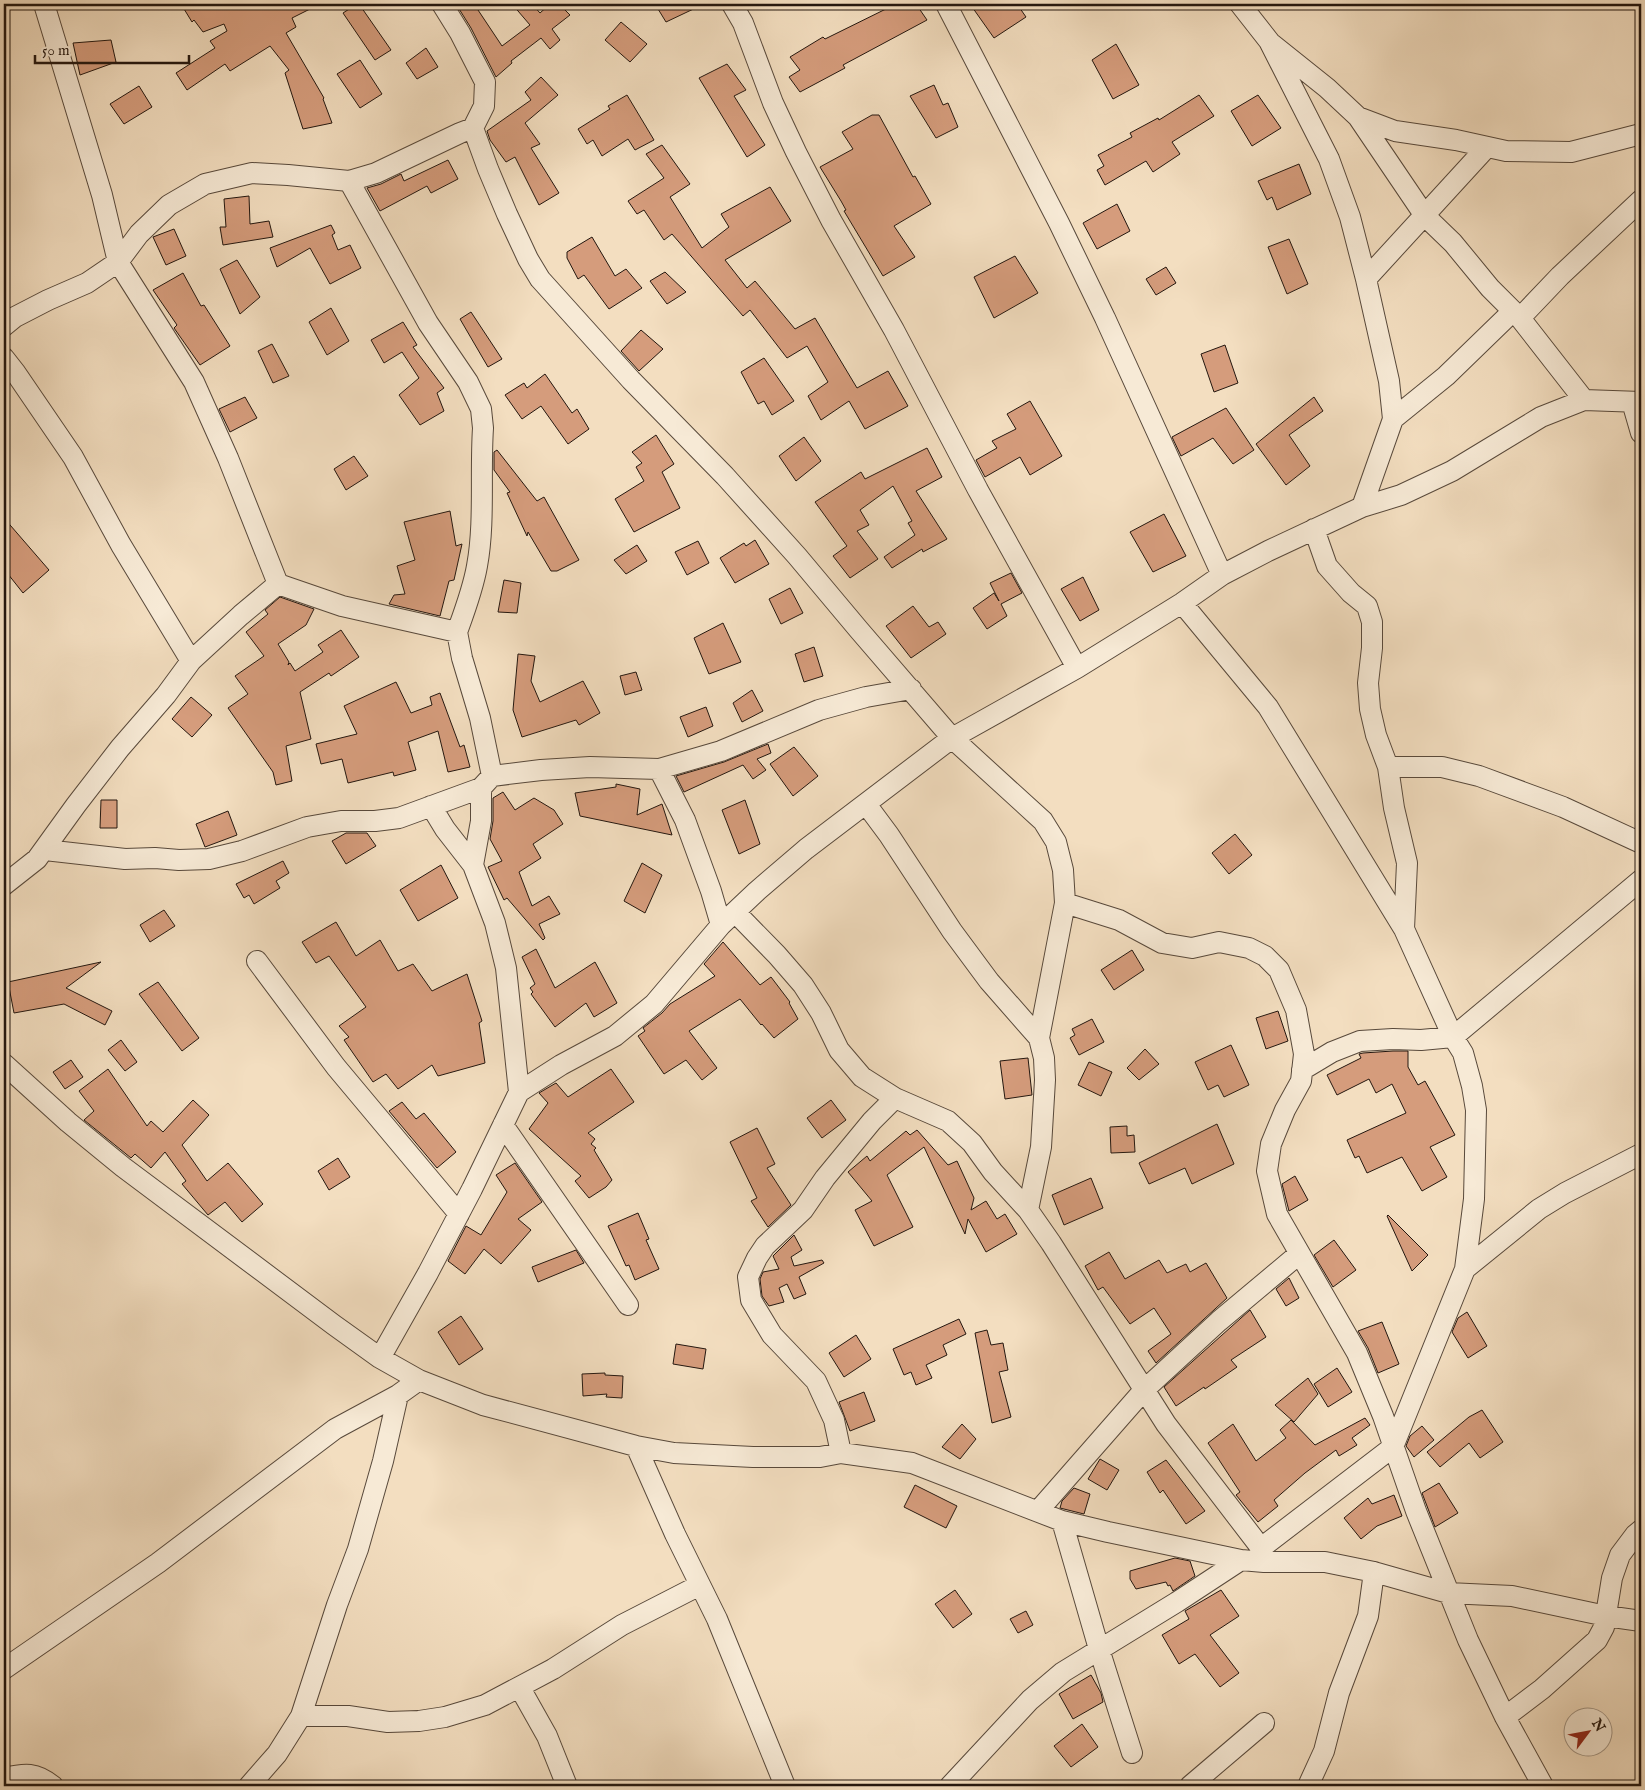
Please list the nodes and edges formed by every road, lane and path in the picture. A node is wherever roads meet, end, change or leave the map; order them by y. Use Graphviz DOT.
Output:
graph roads {
  1 [pos="44,4"];
  2 [pos="442,4"];
  3 [pos="732,4"];
  4 [pos="946,4"];
  5 [pos="1240,4"];
  6 [pos="1269,42"];
  7 [pos="1358,117"];
  8 [pos="473,128"];
  9 [pos="1641,134"];
  10 [pos="1486,148"];
  11 [pos="349,181"];
  12 [pos="1641,200"];
  13 [pos="1425,216"];
  14 [pos="118,262"];
  15 [pos="1366,280"];
  16 [pos="1517,315"];
  17 [pos="4,326"];
  18 [pos="4,358"];
  19 [pos="1584,400"];
  20 [pos="1636,402"];
  21 [pos="1393,419"];
  22 [pos="1641,434"];
  23 [pos="1362,507"];
  24 [pos="1314,529"];
  25 [pos="1222,575"];
  26 [pos="278,584"];
  27 [pos="1182,603"];
  28 [pos="457,632"];
  29 [pos="191,660"];
  30 [pos="1077,668"];
  31 [pos="911,689"];
  32 [pos="952,738"];
  33 [pos="1388,767"];
  34 [pos="659,769"];
  35 [pos="487,782"];
  36 [pos="866,804"];
  37 [pos="431,806"];
  38 [pos="1641,843"];
  39 [pos="45,850"];
  40 [pos="473,865"];
  41 [pos="1641,880"];
  42 [pos="4,885"];
  43 [pos="1065,903"];
  44 [pos="728,918"];
  45 [pos="1404,929"];
  46 [pos="257,960"];
  47 [pos="1453,1037"];
  48 [pos="1039,1038"];
  49 [pos="4,1064"];
  50 [pos="1302,1070"];
  51 [pos="519,1092"];
  52 [pos="895,1098"];
  53 [pos="503,1125"];
  54 [pos="1641,1154"];
  55 [pos="1028,1210"];
  56 [pos="459,1214"];
  57 [pos="1300,1254"];
  58 [pos="1465,1269"];
  59 [pos="628,1305"];
  60 [pos="380,1358"];
  61 [pos="419,1380"];
  62 [pos="1144,1390"];
  63 [pos="398,1395"];
  64 [pos="636,1446"];
  65 [pos="1393,1447"];
  66 [pos="842,1453"];
  67 [pos="1038,1511"];
  68 [pos="1062,1521"];
  69 [pos="1641,1530"];
  70 [pos="1262,1555"];
  71 [pos="1241,1560"];
  72 [pos="1374,1572"];
  73 [pos="700,1585"];
  74 [pos="1448,1593"];
  75 [pos="1606,1616"];
  76 [pos="1641,1621"];
  77 [pos="1099,1649"];
  78 [pos="4,1669"];
  79 [pos="520,1688"];
  80 [pos="301,1716"];
  81 [pos="1504,1717"];
  82 [pos="1264,1723"];
  83 [pos="1132,1753"];
  84 [pos="4,1778"];
  85 [pos="53,1786"];
  86 [pos="248,1786"];
  87 [pos="567,1786"];
  88 [pos="785,1786"];
  89 [pos="950,1786"];
  90 [pos="1190,1786"];
  91 [pos="1308,1786"];
  92 [pos="1543,1786"];
  1 -- 14 [label="street"];
  2 -- 8 [label="street"];
  3 -- 30 [label="street"];
  4 -- 25 [label="street"];
  5 -- 6 [label="street"];
  6 -- 7 [label="street"];
  6 -- 15 [label="street"];
  7 -- 10 [label="street"];
  7 -- 13 [label="street"];
  8 -- 11 [label="street"];
  8 -- 31 [label="street"];
  9 -- 10 [label="street"];
  10 -- 13 [label="street"];
  11 -- 14 [label="street"];
  11 -- 28 [label="street"];
  12 -- 16 [label="street"];
  13 -- 15 [label="street"];
  13 -- 16 [label="street"];
  14 -- 17 [label="street"];
  14 -- 26 [label="street"];
  15 -- 21 [label="street"];
  16 -- 19 [label="street"];
  16 -- 21 [label="street"];
  18 -- 29 [label="street"];
  19 -- 20 [label="street"];
  19 -- 23 [label="street"];
  20 -- 22 [label="street"];
  21 -- 23 [label="street"];
  23 -- 24 [label="street"];
  24 -- 25 [label="street"];
  24 -- 33 [label="street"];
  25 -- 27 [label="street"];
  26 -- 28 [label="street"];
  26 -- 29 [label="street"];
  27 -- 30 [label="street"];
  27 -- 45 [label="street"];
  28 -- 35 [label="street"];
  29 -- 39 [label="street"];
  30 -- 32 [label="street"];
  31 -- 32 [label="street"];
  31 -- 34 [label="street"];
  32 -- 36 [label="street"];
  32 -- 43 [label="street"];
  33 -- 38 [label="street"];
  33 -- 45 [label="street"];
  34 -- 35 [label="street"];
  34 -- 44 [label="street"];
  35 -- 37 [label="street"];
  35 -- 40 [label="street"];
  36 -- 44 [label="street"];
  36 -- 48 [label="street"];
  37 -- 39 [label="street"];
  37 -- 40 [label="street"];
  39 -- 42 [label="street"];
  40 -- 51 [label="street"];
  41 -- 47 [label="street"];
  43 -- 48 [label="street"];
  43 -- 50 [label="street"];
  44 -- 51 [label="street"];
  44 -- 52 [label="street"];
  45 -- 47 [label="street"];
  46 -- 56 [label="street"];
  47 -- 50 [label="street"];
  47 -- 58 [label="street"];
  48 -- 55 [label="street"];
  49 -- 60 [label="street"];
  50 -- 57 [label="street"];
  51 -- 53 [label="street"];
  52 -- 55 [label="street"];
  52 -- 66 [label="street"];
  53 -- 56 [label="street"];
  53 -- 59 [label="street"];
  54 -- 58 [label="street"];
  55 -- 62 [label="street"];
  56 -- 60 [label="street"];
  57 -- 62 [label="street"];
  57 -- 65 [label="street"];
  58 -- 65 [label="street"];
  60 -- 61 [label="street"];
  61 -- 63 [label="street"];
  61 -- 64 [label="street"];
  62 -- 67 [label="street"];
  62 -- 70 [label="street"];
  63 -- 78 [label="street"];
  63 -- 80 [label="street"];
  64 -- 66 [label="street"];
  64 -- 73 [label="street"];
  65 -- 70 [label="street"];
  65 -- 74 [label="street"];
  66 -- 67 [label="street"];
  67 -- 68 [label="street"];
  68 -- 71 [label="street"];
  68 -- 77 [label="street"];
  69 -- 75 [label="street"];
  70 -- 71 [label="street"];
  70 -- 72 [label="street"];
  71 -- 77 [label="street"];
  72 -- 74 [label="street"];
  72 -- 91 [label="street"];
  73 -- 79 [label="street"];
  73 -- 88 [label="street"];
  74 -- 75 [label="street"];
  74 -- 81 [label="street"];
  75 -- 76 [label="street"];
  75 -- 81 [label="street"];
  77 -- 83 [label="street"];
  77 -- 89 [label="street"];
  79 -- 80 [label="street"];
  79 -- 87 [label="street"];
  80 -- 86 [label="street"];
  81 -- 92 [label="street"];
  82 -- 90 [label="street"];
  84 -- 85 [label="street"];
}
